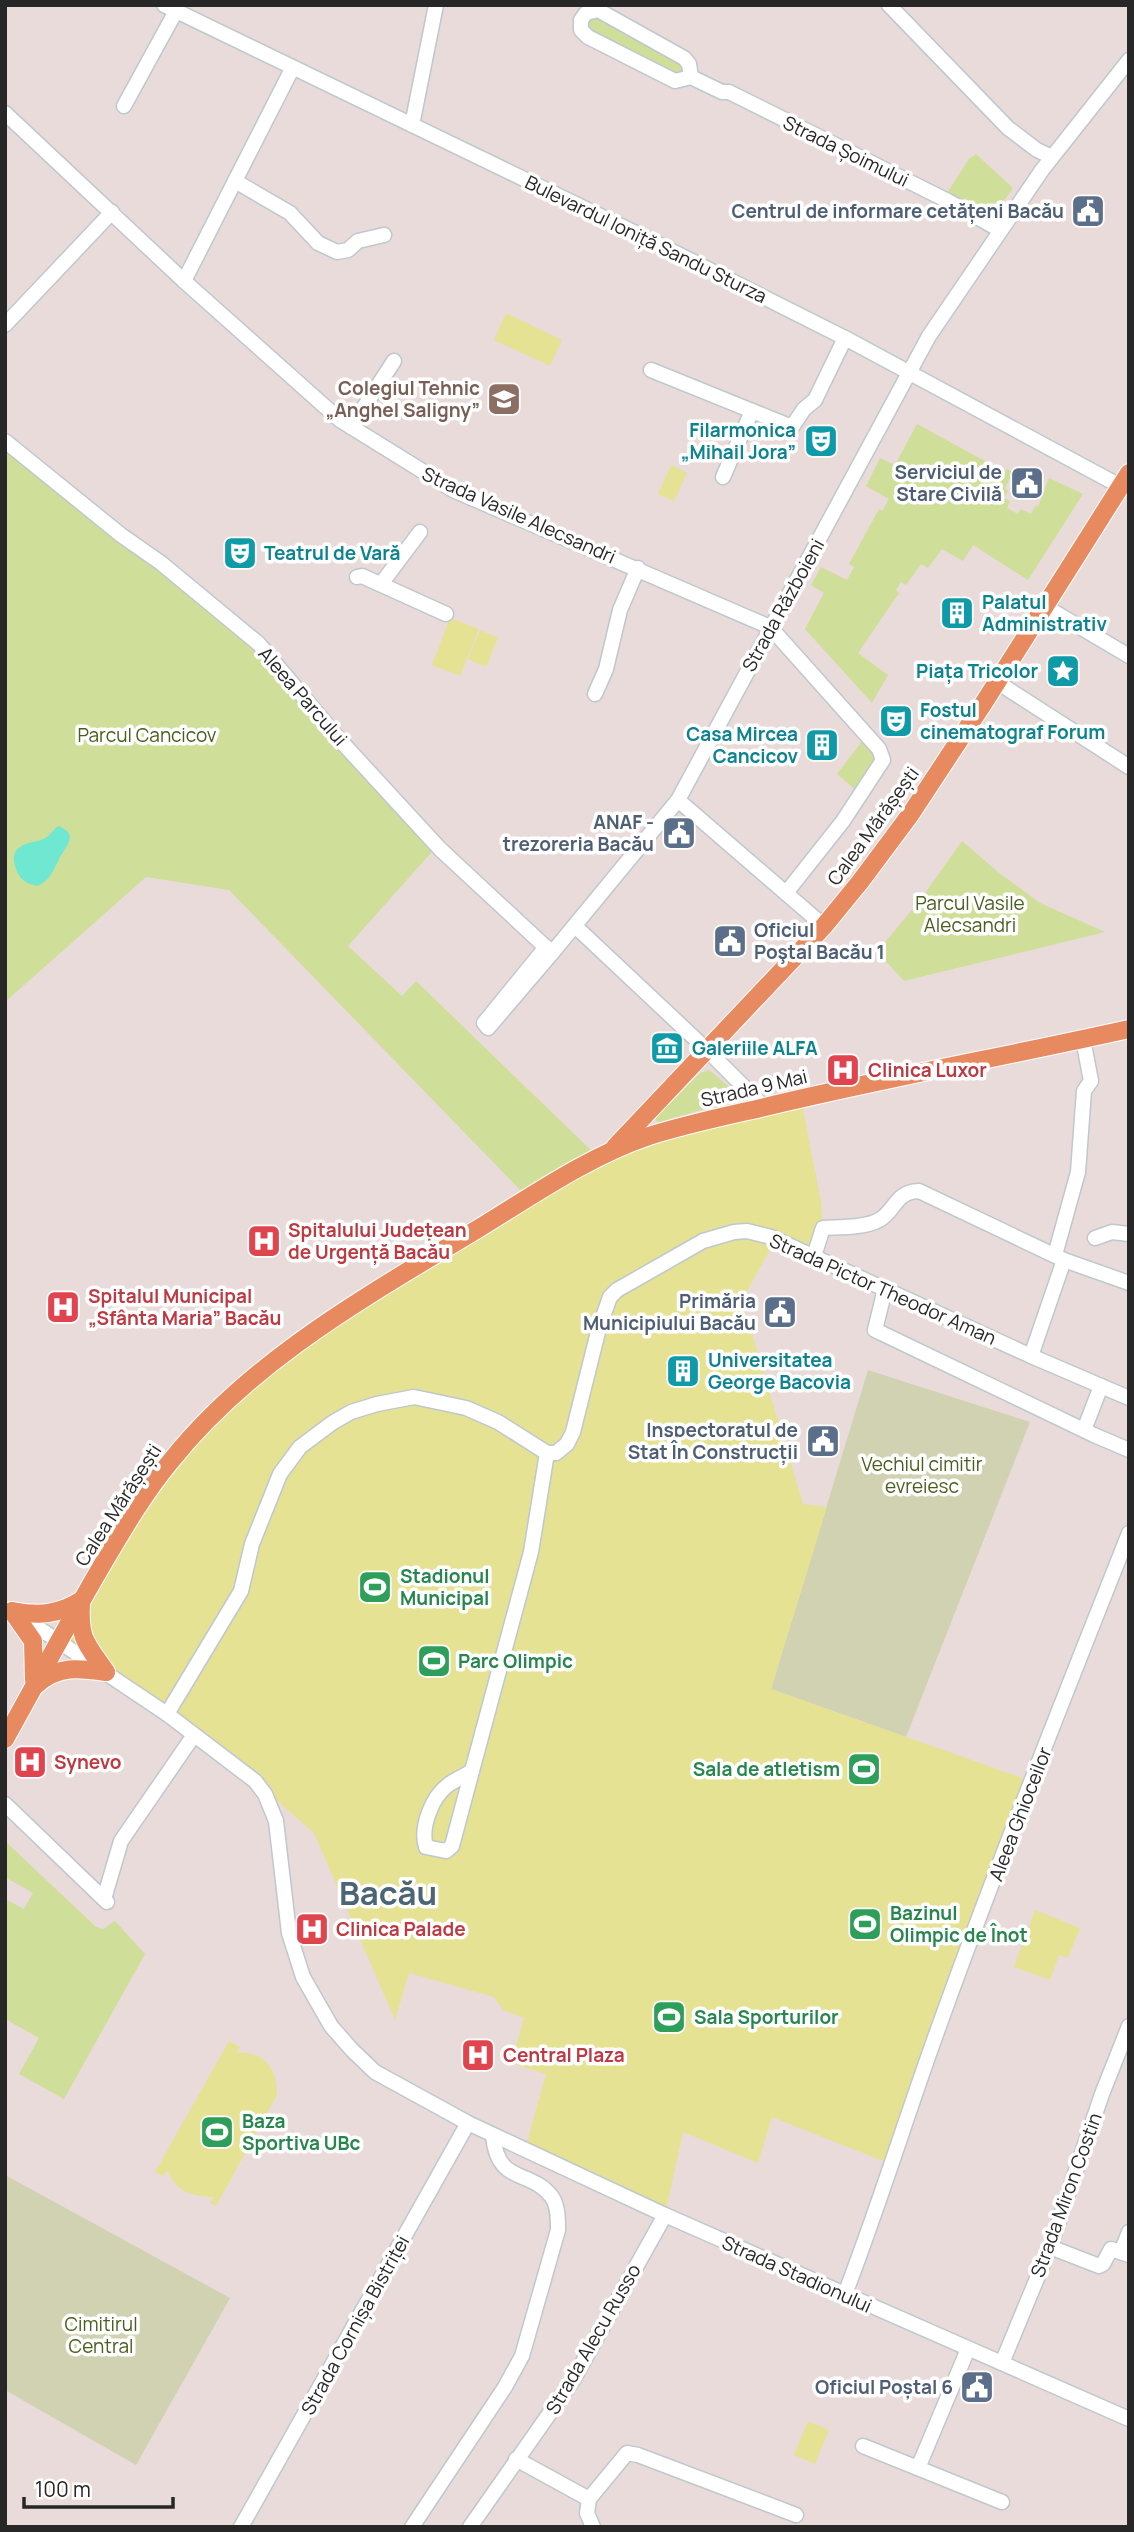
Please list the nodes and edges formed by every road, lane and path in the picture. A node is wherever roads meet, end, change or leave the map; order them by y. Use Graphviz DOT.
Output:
graph roads {
  1 [pos="436,5"];
  2 [pos="889,5"];
  3 [pos="170,8"];
  4 [pos="1129,60"];
  5 [pos="292,69"];
  6 [pos="691,76"];
  7 [pos="124,106"];
  8 [pos="5,113"];
  9 [pos="412,125"];
  10 [pos="1052,157"];
  11 [pos="235,181"];
  12 [pos="112,212"];
  13 [pos="1000,230"];
  14 [pos="384,235"];
  15 [pos="184,281"];
  16 [pos="5,325"];
  17 [pos="845,338"];
  18 [pos="394,361"];
  19 [pos="651,370"];
  20 [pos="909,370"];
  21 [pos="752,411"];
  22 [pos="351,428"];
  23 [pos="5,441"];
  24 [pos="723,477"];
  25 [pos="1124,480"];
  26 [pos="420,532"];
  27 [pos="638,568"];
  28 [pos="356,577"];
  29 [pos="381,584"];
  30 [pos="1046,607"];
  31 [pos="446,614"];
  32 [pos="770,627"];
  33 [pos="1129,656"];
  34 [pos="998,682"];
  35 [pos="596,694"];
  36 [pos="1129,767"];
  37 [pos="678,800"];
  38 [pos="786,893"];
  39 [pos="575,926"];
  40 [pos="824,926"];
  41 [pos="549,950"];
  42 [pos="1129,1029"];
  43 [pos="1083,1039"];
  44 [pos="707,1050"];
  45 [pos="764,1107"];
  46 [pos="605,1155"];
  47 [pos="1129,1234"];
  48 [pos="1095,1238"];
  49 [pos="814,1256"];
  50 [pos="1059,1258"];
  51 [pos="1129,1283"];
  52 [pos="885,1289"];
  53 [pos="1031,1356"];
  54 [pos="1101,1386"];
  55 [pos="1129,1398"];
  56 [pos="1084,1430"];
  57 [pos="1129,1450"];
  58 [pos="547,1452"];
  59 [pos="1129,1533"];
  60 [pos="82,1600"];
  61 [pos="9,1608"];
  62 [pos="59,1640"];
  63 [pos="106,1672"];
  64 [pos="34,1687"];
  65 [pos="167,1714"];
  66 [pos="194,1735"];
  67 [pos="5,1739"];
  68 [pos="472,1771"];
  69 [pos="5,1804"];
  70 [pos="1127,2036"];
  71 [pos="468,2123"];
  72 [pos="493,2136"];
  73 [pos="665,2215"];
  74 [pos="1129,2232"];
  75 [pos="1050,2247"];
  76 [pos="1125,2253"];
  77 [pos="845,2294"];
  78 [pos="968,2349"];
  79 [pos="1002,2363"];
  80 [pos="1129,2419"];
  81 [pos="863,2446"];
  82 [pos="516,2459"];
  83 [pos="918,2468"];
  84 [pos="589,2499"];
  85 [pos="1002,2502"];
  86 [pos="796,2515"];
  87 [pos="241,2527"];
  88 [pos="412,2527"];
  89 [pos="470,2527"];
  90 [pos="593,2527"];
  1 -- 9 [label="street"];
  2 -- 10 [label="street"];
  3 -- 5 [label="street, Bulevardul Ioniță Sandu Sturza"];
  3 -- 7 [label="street"];
  4 -- 10 [label="street, Strada Războieni"];
  5 -- 9 [label="street, Bulevardul Ioniță Sandu Sturza"];
  5 -- 11 [label="street"];
  6 -- 6 [label="street, Strada Șoimului"];
  6 -- 13 [label="street, Strada Șoimului"];
  8 -- 12 [label="street, Strada Vasile Alecsandri"];
  9 -- 17 [label="street, Bulevardul Ioniță Sandu Sturza"];
  10 -- 13 [label="street, Strada Războieni"];
  11 -- 14 [label="street"];
  11 -- 15 [label="street"];
  12 -- 15 [label="street, Strada Vasile Alecsandri"];
  12 -- 16 [label="street"];
  13 -- 20 [label="street, Strada Războieni"];
  15 -- 22 [label="street, Strada Vasile Alecsandri"];
  17 -- 20 [label="street, Bulevardul Ioniță Sandu Sturza"];
  17 -- 21 [label="street"];
  18 -- 22 [label="street"];
  19 -- 21 [label="street"];
  20 -- 25 [label="street, Bulevardul Ioniță Sandu Sturza"];
  20 -- 32 [label="street, Strada Războieni"];
  21 -- 24 [label="street"];
  22 -- 27 [label="street, Strada Vasile Alecsandri"];
  23 -- 41 [label="street, Aleea Parcului"];
  25 -- 30 [label="main road, Calea Mărășești"];
  26 -- 29 [label="street"];
  27 -- 32 [label="street, Strada Vasile Alecsandri"];
  27 -- 35 [label="street"];
  28 -- 29 [label="street"];
  29 -- 31 [label="street"];
  30 -- 33 [label="street"];
  30 -- 34 [label="main road, Calea Mărășești"];
  32 -- 37 [label="street, Strada Războieni"];
  32 -- 38 [label="street, Strada Vasile Alecsandri"];
  34 -- 36 [label="street"];
  34 -- 40 [label="main road, Calea Mărășești"];
  37 -- 38 [label="street"];
  37 -- 39 [label="street, Strada Războieni"];
  38 -- 40 [label="street"];
  39 -- 41 [label="street"];
  39 -- 44 [label="street"];
  40 -- 44 [label="main road, Calea Mărășești"];
  41 -- 41 [label="street"];
  42 -- 43 [label="main road, Strada 9 Mai"];
  43 -- 45 [label="main road, Strada 9 Mai"];
  43 -- 50 [label="street"];
  44 -- 45 [label="street"];
  44 -- 46 [label="main road, Calea Mărășești"];
  45 -- 46 [label="main road, Strada 9 Mai"];
  46 -- 60 [label="main road, Calea Mărășești"];
  47 -- 48 [label="street"];
  49 -- 50 [label="street"];
  49 -- 52 [label="street, Strada Pictor Theodor Aman"];
  49 -- 58 [label="street, Strada Pictor Theodor Aman"];
  50 -- 51 [label="street"];
  50 -- 53 [label="street"];
  52 -- 53 [label="street, Strada Pictor Theodor Aman"];
  52 -- 56 [label="street"];
  53 -- 54 [label="street, Strada Pictor Theodor Aman"];
  54 -- 55 [label="street, Strada Pictor Theodor Aman"];
  54 -- 56 [label="street"];
  56 -- 57 [label="street"];
  58 -- 65 [label="street"];
  58 -- 68 [label="street"];
  59 -- 77 [label="street, Aleea Ghioceilor"];
  60 -- 61 [label="main road"];
  60 -- 62 [label="main road, Calea Mărășești"];
  60 -- 63 [label="main road"];
  61 -- 62 [label="street, Strada Stadionului"];
  61 -- 64 [label="main road"];
  62 -- 63 [label="street, Strada Stadionului"];
  62 -- 64 [label="main road, Calea Mărășești"];
  63 -- 64 [label="main road"];
  63 -- 65 [label="street, Strada Stadionului"];
  64 -- 67 [label="main road, Calea Mărășești"];
  65 -- 66 [label="street, Strada Stadionului"];
  66 -- 69 [label="street"];
  66 -- 71 [label="street, Strada Stadionului"];
  68 -- 68 [label="street"];
  70 -- 75 [label="street, Strada Miron Costin"];
  71 -- 72 [label="street, Strada Stadionului"];
  71 -- 87 [label="street, Strada Cornișa Bistriței"];
  72 -- 73 [label="street, Strada Stadionului"];
  72 -- 88 [label="street"];
  73 -- 77 [label="street, Strada Stadionului"];
  73 -- 82 [label="street, Strada Alecu Russo"];
  74 -- 76 [label="street"];
  75 -- 76 [label="street"];
  75 -- 79 [label="street, Strada Miron Costin"];
  77 -- 78 [label="street, Strada Stadionului"];
  78 -- 79 [label="street, Strada Stadionului"];
  78 -- 83 [label="street"];
  79 -- 80 [label="street, Strada Stadionului"];
  81 -- 83 [label="street"];
  82 -- 84 [label="street"];
  82 -- 89 [label="street, Strada Alecu Russo"];
  83 -- 85 [label="street"];
  84 -- 86 [label="street"];
  84 -- 90 [label="street"];
}
